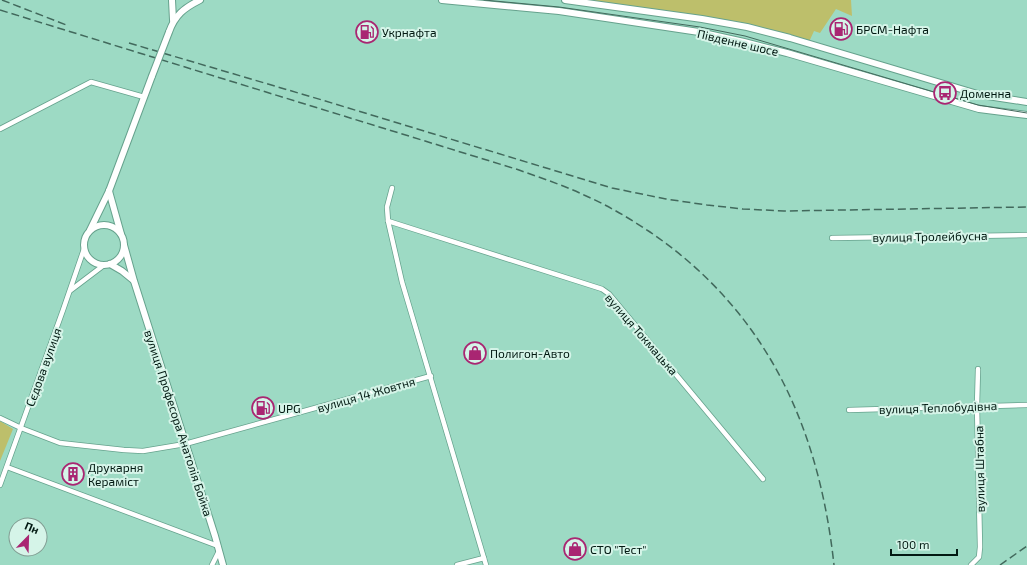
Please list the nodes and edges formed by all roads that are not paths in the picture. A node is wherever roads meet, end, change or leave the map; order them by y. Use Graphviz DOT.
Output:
graph roads {
  1 [pos="172,0"];
  2 [pos="200,0"];
  3 [pos="442,0"];
  4 [pos="565,0"];
  5 [pos="173,20"];
  6 [pos="144,97"];
  7 [pos="1027,102"];
  8 [pos="1027,115"];
  9 [pos="0,129"];
  10 [pos="392,188"];
  11 [pos="109,191"];
  12 [pos="388,220"];
  13 [pos="90,230"];
  14 [pos="1027,235"];
  15 [pos="832,238"];
  16 [pos="123,242"];
  17 [pos="84,249"];
  18 [pos="107,265"];
  19 [pos="134,281"];
  20 [pos="71,290"];
  21 [pos="978,369"];
  22 [pos="430,376"];
  23 [pos="1027,405"];
  24 [pos="977,406"];
  25 [pos="849,410"];
  26 [pos="0,418"];
  27 [pos="21,428"];
  28 [pos="185,444"];
  29 [pos="7,467"];
  30 [pos="763,479"];
  31 [pos="0,485"];
  32 [pos="219,549"];
  33 [pos="484,558"];
  34 [pos="212,565"];
  35 [pos="223,565"];
  36 [pos="457,565"];
  37 [pos="486,565"];
  38 [pos="971,565"];
  1 -- 5 [label="main road"];
  2 -- 5 [label="main road"];
  3 -- 8 [label="main road, Південне шосе"];
  4 -- 7 [label="main road, Південне шосе"];
  5 -- 6 [label="main road, bridge"];
  6 -- 9 [label="street"];
  6 -- 11 [label="main road"];
  10 -- 12 [label="street"];
  11 -- 13 [label="main road"];
  11 -- 16 [label="main road"];
  12 -- 22 [label="street"];
  12 -- 30 [label="street, вулиця Токмацька"];
  13 -- 16 [label="main road"];
  13 -- 17 [label="main road"];
  14 -- 15 [label="street, вулиця Тролейбусна"];
  16 -- 18 [label="main road"];
  16 -- 19 [label="main road, вулиця Професора Анатолія Бойка"];
  17 -- 18 [label="main road"];
  17 -- 20 [label="street, Сєдова вулиця"];
  18 -- 19 [label="main road"];
  18 -- 20 [label="street"];
  19 -- 28 [label="main road, вулиця Професора Анатолія Бойка"];
  20 -- 27 [label="street, Сєдова вулиця"];
  21 -- 24 [label="street, вулиця Штабна"];
  22 -- 28 [label="street, вулиця 14 Жовтня"];
  22 -- 33 [label="street"];
  23 -- 24 [label="street, вулиця Теплобудівна"];
  24 -- 25 [label="street, вулиця Теплобудівна"];
  24 -- 38 [label="street, вулиця Штабна"];
  26 -- 27 [label="street, вулиця 14 Жовтня"];
  27 -- 28 [label="street, вулиця 14 Жовтня"];
  27 -- 29 [label="street, Сєдова вулиця"];
  28 -- 32 [label="main road, вулиця Професора Анатолія Бойка"];
  29 -- 31 [label="street, Сєдова вулиця"];
  29 -- 32 [label="street"];
  32 -- 34 [label="street"];
  32 -- 35 [label="main road, вулиця Професора Анатолія Бойка"];
  33 -- 36 [label="street"];
  33 -- 37 [label="street"];
}
